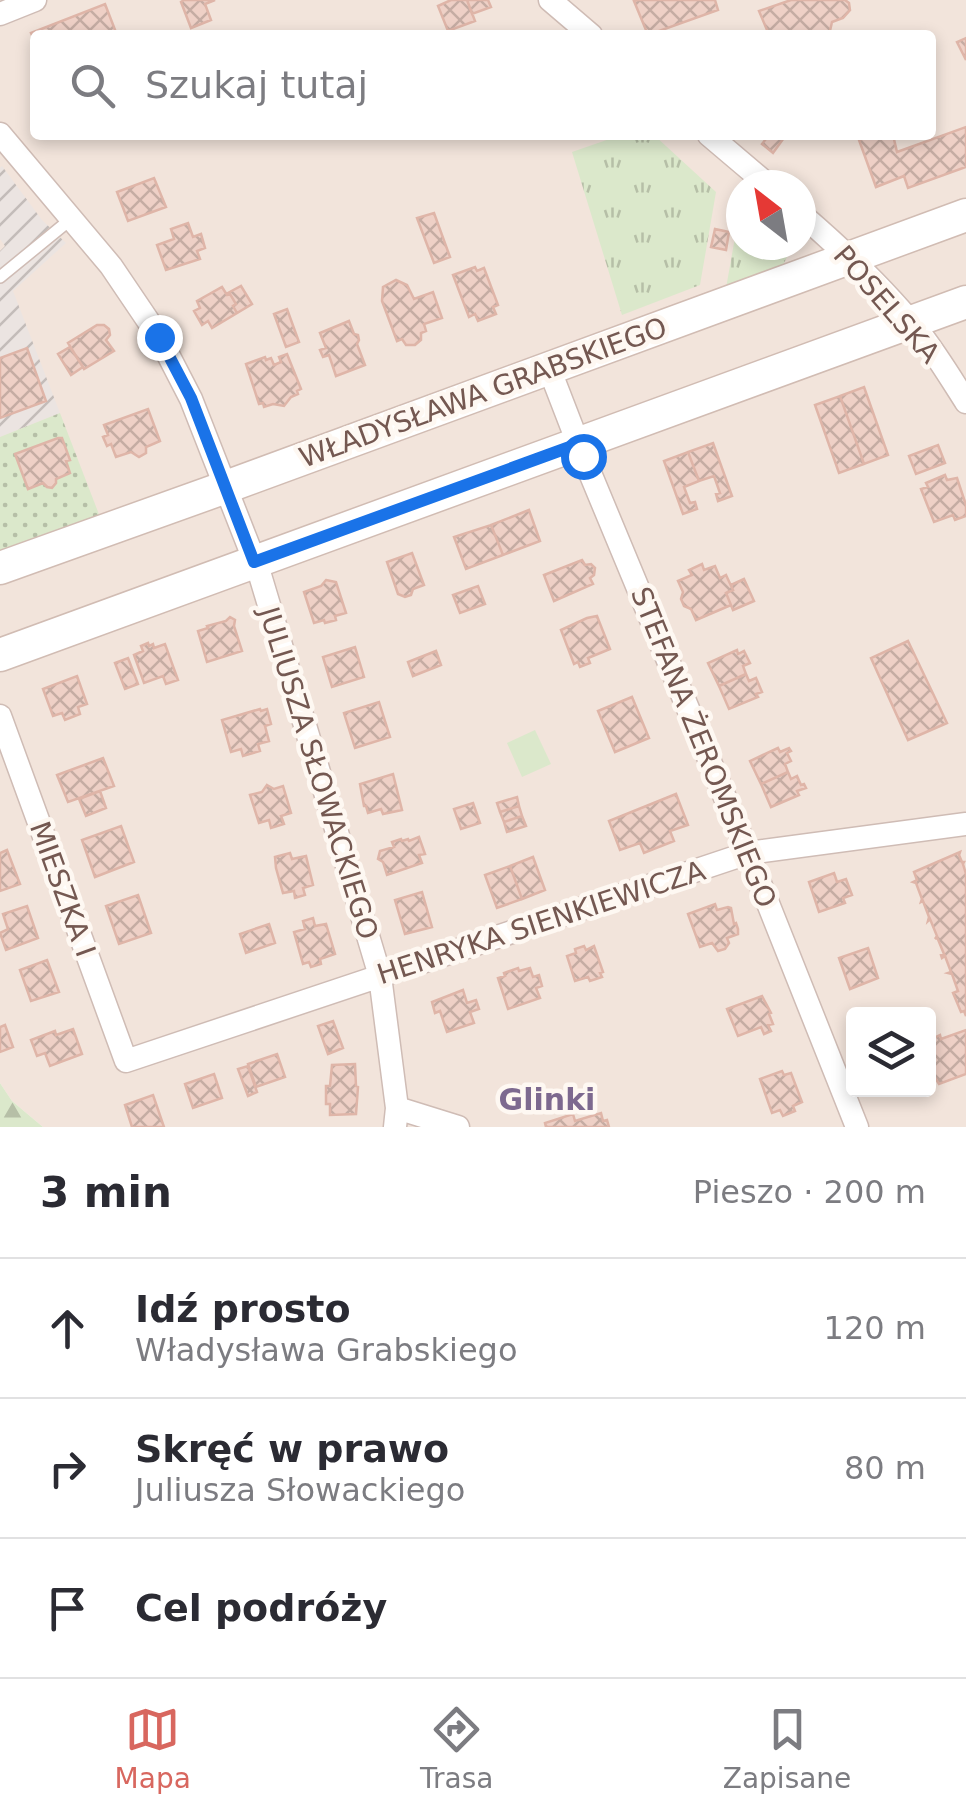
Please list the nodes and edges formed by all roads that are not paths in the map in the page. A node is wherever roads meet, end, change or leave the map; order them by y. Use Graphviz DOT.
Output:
graph roads {
  1 [pos="36,0"];
  2 [pos="550,0"];
  3 [pos="0,14"];
  4 [pos="586,30"];
  5 [pos="0,134"];
  6 [pos="715,140"];
  7 [pos="750,170"];
  8 [pos="966,216"];
  9 [pos="71,219"];
  10 [pos="816,227"];
  11 [pos="851,258"];
  12 [pos="0,277"];
  13 [pos="966,302"];
  14 [pos="910,322"];
  15 [pos="549,368"];
  16 [pos="966,402"];
  17 [pos="578,444"];
  18 [pos="226,488"];
  19 [pos="254,562"];
  20 [pos="0,568"];
  21 [pos="0,656"];
  22 [pos="0,716"];
  23 [pos="966,824"];
  24 [pos="748,853"];
  25 [pos="380,976"];
  26 [pos="126,1061"];
  27 [pos="396,1118"];
  28 [pos="458,1127"];
  29 [pos="857,1127"];
  1 -- 3 [label="street"];
  2 -- 4 [label="street"];
  5 -- 9 [label="street, JULIUSZA SŁOWACKIEGO"];
  6 -- 7 [label="street"];
  8 -- 11 [label="street, WŁADYSŁAWA GRABSKIEGO"];
  9 -- 12 [label="lane"];
  9 -- 18 [label="street, JULIUSZA SŁOWACKIEGO"];
  10 -- 11 [label="street, POSELSKA"];
  11 -- 14 [label="street, POSELSKA"];
  11 -- 15 [label="street, WŁADYSŁAWA GRABSKIEGO"];
  13 -- 14 [label="street"];
  14 -- 16 [label="street, POSELSKA"];
  14 -- 17 [label="street"];
  15 -- 17 [label="street, STEFANA ŻEROMSKIEGO"];
  15 -- 18 [label="street, WŁADYSŁAWA GRABSKIEGO"];
  17 -- 19 [label="street"];
  17 -- 24 [label="street, STEFANA ŻEROMSKIEGO"];
  18 -- 19 [label="street, JULIUSZA SŁOWACKIEGO"];
  18 -- 20 [label="street, WŁADYSŁAWA GRABSKIEGO"];
  19 -- 21 [label="street"];
  19 -- 25 [label="street, JULIUSZA SŁOWACKIEGO"];
  22 -- 26 [label="street, MIESZKA I"];
  23 -- 24 [label="street, HENRYKA SIENKIEWICZA"];
  24 -- 25 [label="street, HENRYKA SIENKIEWICZA"];
  24 -- 29 [label="street, STEFANA ŻEROMSKIEGO"];
  25 -- 26 [label="street, HENRYKA SIENKIEWICZA"];
  25 -- 27 [label="street, JULIUSZA SŁOWACKIEGO"];
  27 -- 28 [label="street"];
}
